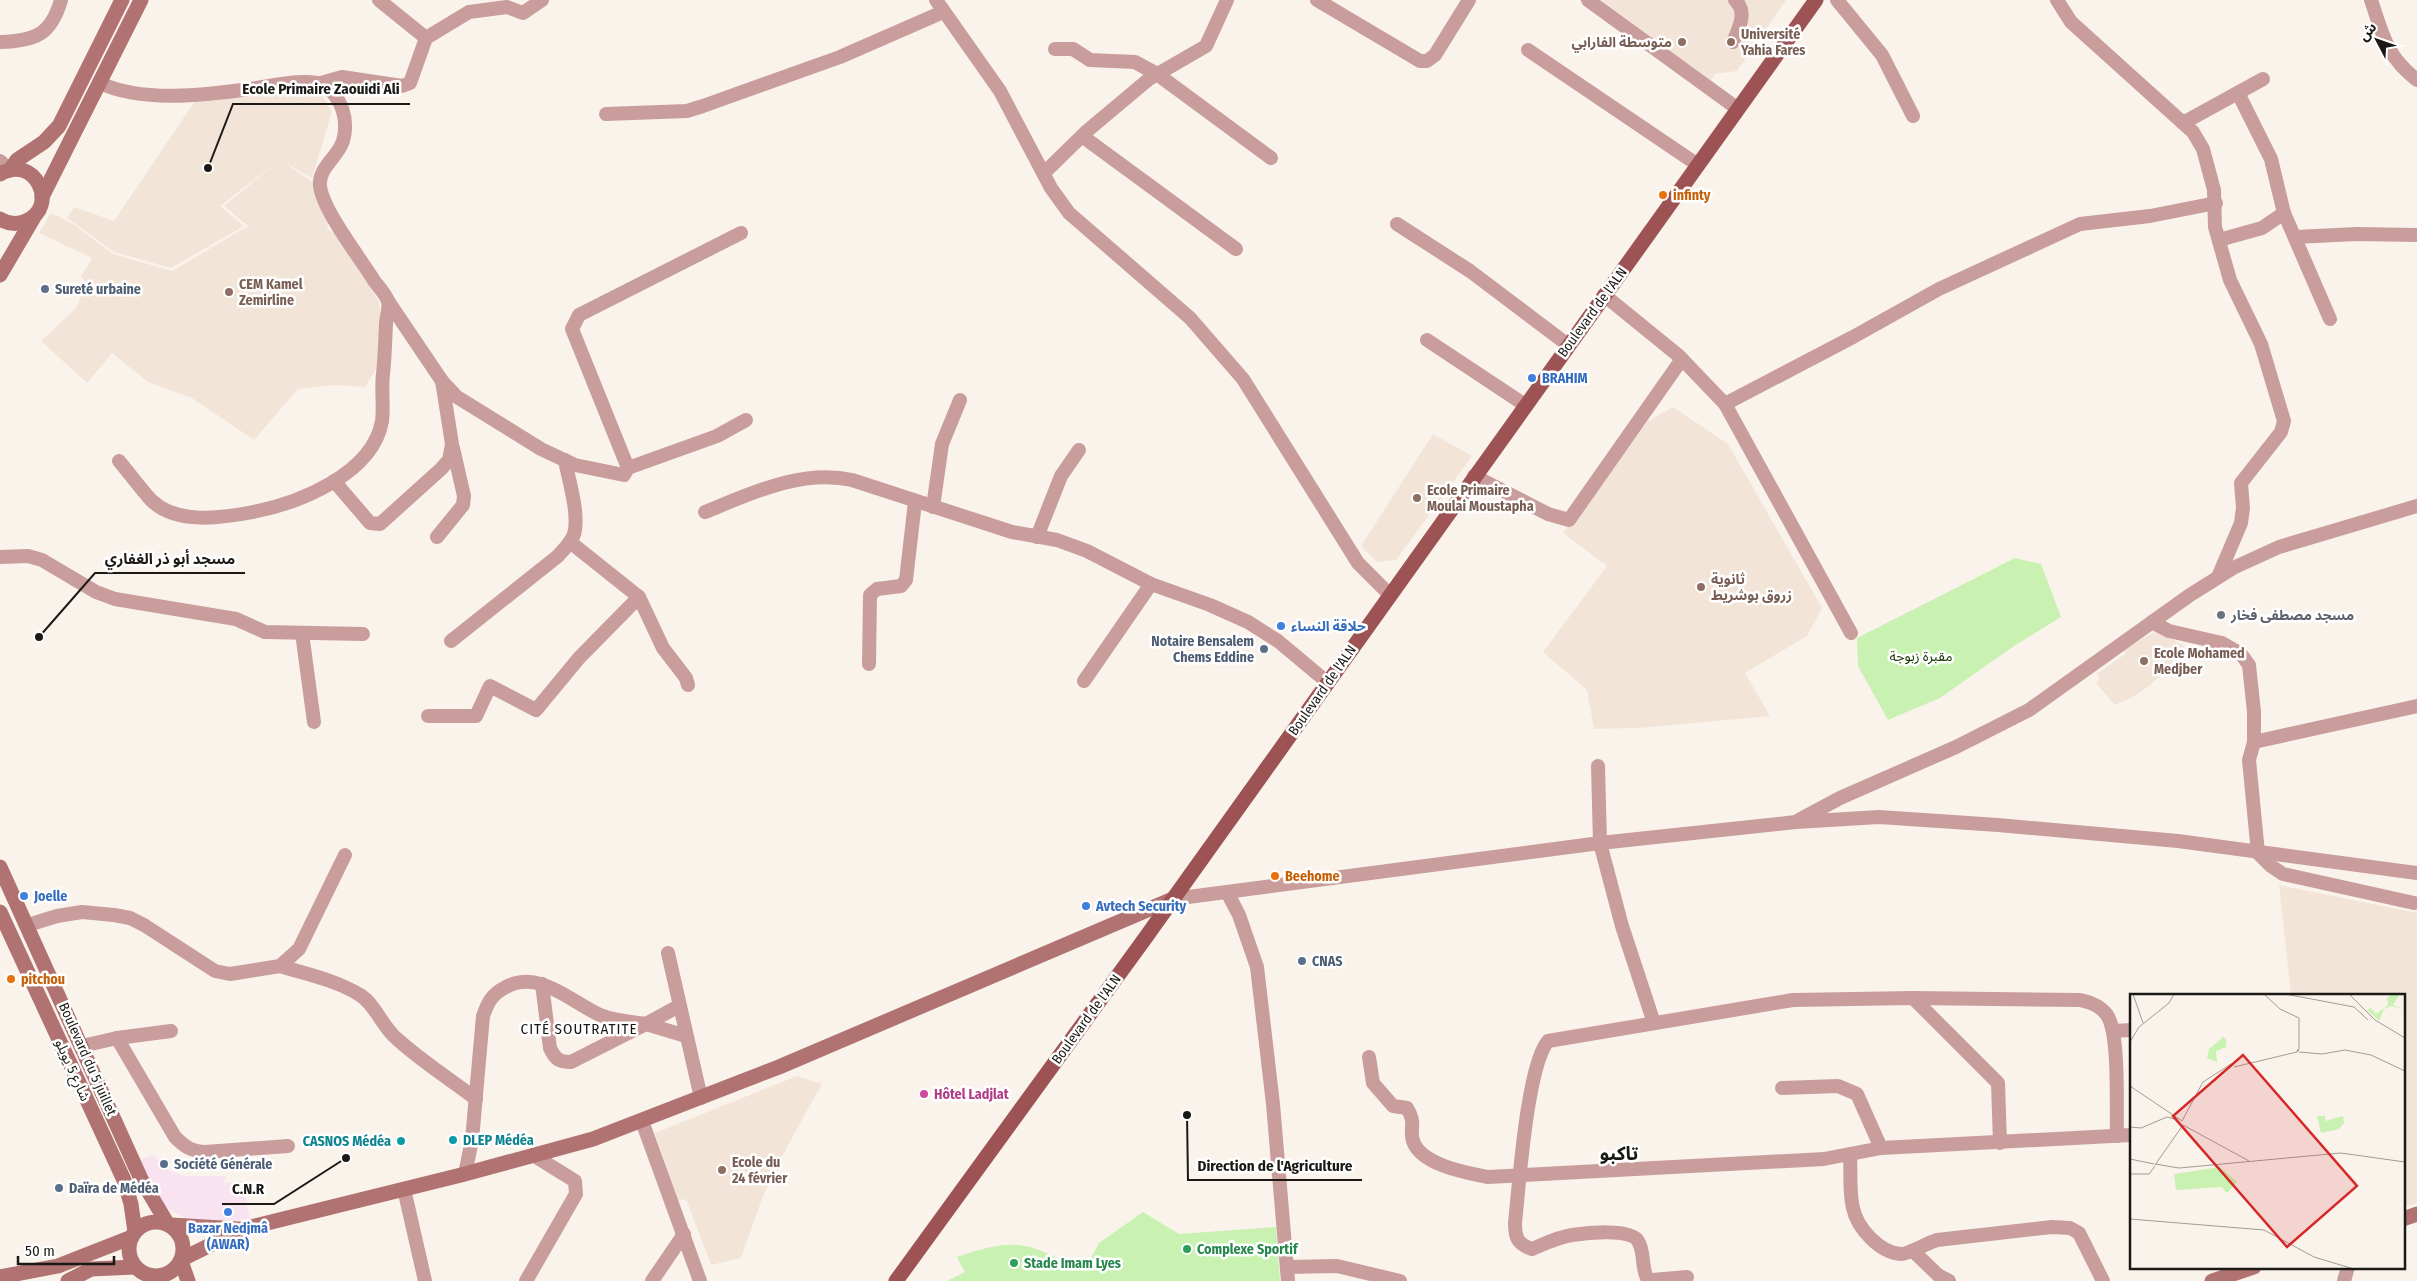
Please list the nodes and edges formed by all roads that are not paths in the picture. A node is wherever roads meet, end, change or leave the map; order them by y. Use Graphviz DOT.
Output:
graph roads {
  1 [pos="61,0"];
  2 [pos="122,0"];
  3 [pos="141,0"];
  4 [pos="380,0"];
  5 [pos="542,0"];
  6 [pos="1227,0"];
  7 [pos="1317,0"];
  8 [pos="1469,0"];
  9 [pos="1588,0"];
  10 [pos="1735,0"];
  11 [pos="1816,0"];
  12 [pos="1837,0"];
  13 [pos="2057,0"];
  14 [pos="2371,0"];
  15 [pos="940,6"];
  16 [pos="426,38"];
  17 [pos="0,42"];
  18 [pos="1733,42"];
  19 [pos="1055,49"];
  20 [pos="1528,50"];
  21 [pos="1158,74"];
  22 [pos="2263,79"];
  23 [pos="2417,80"];
  24 [pos="100,83"];
  25 [pos="321,83"];
  26 [pos="2238,93"];
  27 [pos="1738,109"];
  28 [pos="606,114"];
  29 [pos="1913,116"];
  30 [pos="2183,123"];
  31 [pos="1082,136"];
  32 [pos="1271,158"];
  33 [pos="1698,165"];
  34 [pos="5,169"];
  35 [pos="1044,173"];
  36 [pos="42,197"];
  37 [pos="2216,203"];
  38 [pos="2284,213"];
  39 [pos="35,215"];
  40 [pos="0,219"];
  41 [pos="1397,224"];
  42 [pos="741,233"];
  43 [pos="2417,235"];
  44 [pos="2295,237"];
  45 [pos="2219,240"];
  46 [pos="1236,249"];
  47 [pos="0,275"];
  48 [pos="1604,295"];
  49 [pos="388,301"];
  50 [pos="2330,319"];
  51 [pos="1427,340"];
  52 [pos="1568,345"];
  53 [pos="1682,359"];
  54 [pos="442,381"];
  55 [pos="960,400"];
  56 [pos="1725,404"];
  57 [pos="1524,405"];
  58 [pos="746,420"];
  59 [pos="452,444"];
  60 [pos="1078,450"];
  61 [pos="565,460"];
  62 [pos="119,461"];
  63 [pos="628,468"];
  64 [pos="1474,476"];
  65 [pos="334,481"];
  66 [pos="915,502"];
  67 [pos="2417,506"];
  68 [pos="933,507"];
  69 [pos="705,512"];
  70 [pos="438,537"];
  71 [pos="1037,537"];
  72 [pos="570,542"];
  73 [pos="0,557"];
  74 [pos="2218,577"];
  75 [pos="1151,584"];
  76 [pos="1390,595"];
  77 [pos="639,597"];
  78 [pos="2152,622"];
  79 [pos="302,633"];
  80 [pos="1851,633"];
  81 [pos="364,634"];
  82 [pos="451,641"];
  83 [pos="869,664"];
  84 [pos="1084,681"];
  85 [pos="1327,682"];
  86 [pos="688,685"];
  87 [pos="2417,706"];
  88 [pos="428,716"];
  89 [pos="314,722"];
  90 [pos="2254,742"];
  91 [pos="1598,766"];
  92 [pos="1796,822"];
  93 [pos="1600,843"];
  94 [pos="2258,853"];
  95 [pos="345,855"];
  96 [pos="0,867"];
  97 [pos="2417,873"];
  98 [pos="1227,892"];
  99 [pos="1173,898"];
  100 [pos="2414,903"];
  101 [pos="0,912"];
  102 [pos="28,925"];
  103 [pos="668,953"];
  104 [pos="280,966"];
  105 [pos="542,984"];
  106 [pos="1913,998"];
  107 [pos="679,1006"];
  108 [pos="1654,1023"];
  109 [pos="646,1024"];
  110 [pos="2130,1030"];
  111 [pos="171,1031"];
  112 [pos="2114,1031"];
  113 [pos="686,1036"];
  114 [pos="117,1038"];
  115 [pos="82,1046"];
  116 [pos="1369,1057"];
  117 [pos="1782,1088"];
  118 [pos="701,1098"];
  119 [pos="476,1099"];
  120 [pos="642,1121"];
  121 [pos="2124,1136"];
  122 [pos="2000,1142"];
  123 [pos="288,1146"];
  124 [pos="1881,1148"];
  125 [pos="1850,1154"];
  126 [pos="533,1155"];
  127 [pos="465,1174"];
  128 [pos="1521,1176"];
  129 [pos="404,1189"];
  130 [pos="2417,1214"];
  131 [pos="2404,1219"];
  132 [pos="169,1224"];
  133 [pos="243,1229"];
  134 [pos="133,1234"];
  135 [pos="684,1234"];
  136 [pos="1913,1251"];
  137 [pos="182,1260"];
  138 [pos="65,1264"];
  139 [pos="1287,1266"];
  140 [pos="135,1267"];
  141 [pos="2348,1268"];
  142 [pos="2251,1273"];
  143 [pos="0,1277"];
  144 [pos="1687,1277"];
  145 [pos="156,1279"];
  146 [pos="70,1280"];
  147 [pos="188,1281"];
  148 [pos="425,1281"];
  149 [pos="526,1281"];
  150 [pos="652,1281"];
  151 [pos="700,1281"];
  152 [pos="896,1281"];
  153 [pos="1288,1281"];
  154 [pos="1400,1281"];
  155 [pos="1949,1281"];
  156 [pos="2103,1281"];
  157 [pos="2212,1281"];
  158 [pos="2344,1281"];
  1 -- 17 [label="street"];
  2 -- 34 [label="main road"];
  3 -- 24 [label="main road"];
  4 -- 16 [label="street"];
  5 -- 16 [label="street"];
  6 -- 21 [label="street"];
  7 -- 8 [label="street"];
  9 -- 27 [label="street"];
  10 -- 18 [label="street"];
  11 -- 27 [label="main road, Boulevard de l'ALN"];
  12 -- 29 [label="street"];
  13 -- 30 [label="street"];
  14 -- 23 [label="street"];
  15 -- 28 [label="street"];
  15 -- 35 [label="street"];
  16 -- 25 [label="street"];
  19 -- 21 [label="street"];
  20 -- 33 [label="street"];
  21 -- 31 [label="street"];
  21 -- 32 [label="street"];
  22 -- 26 [label="street"];
  24 -- 25 [label="street"];
  24 -- 36 [label="main road"];
  25 -- 49 [label="street"];
  26 -- 30 [label="street"];
  26 -- 38 [label="street"];
  27 -- 33 [label="main road, Boulevard de l'ALN"];
  30 -- 37 [label="street"];
  31 -- 35 [label="street"];
  31 -- 46 [label="street"];
  33 -- 48 [label="main road, Boulevard de l'ALN"];
  34 -- 36 [label="main road"];
  35 -- 76 [label="street"];
  36 -- 39 [label="main road"];
  37 -- 45 [label="street"];
  37 -- 56 [label="street"];
  38 -- 44 [label="street"];
  38 -- 45 [label="street"];
  39 -- 40 [label="main road"];
  39 -- 47 [label="main road"];
  41 -- 52 [label="street"];
  42 -- 63 [label="street"];
  43 -- 44 [label="street"];
  44 -- 50 [label="street"];
  45 -- 74 [label="street"];
  48 -- 52 [label="main road, Boulevard de l'ALN"];
  48 -- 53 [label="street"];
  49 -- 54 [label="street"];
  49 -- 65 [label="street"];
  51 -- 57 [label="street"];
  52 -- 57 [label="main road, Boulevard de l'ALN"];
  53 -- 56 [label="street"];
  53 -- 64 [label="street"];
  54 -- 59 [label="street"];
  54 -- 61 [label="street"];
  55 -- 68 [label="street"];
  56 -- 80 [label="street"];
  57 -- 64 [label="main road, Boulevard de l'ALN"];
  58 -- 63 [label="street"];
  59 -- 65 [label="street"];
  59 -- 70 [label="street"];
  60 -- 71 [label="street"];
  61 -- 63 [label="street"];
  61 -- 72 [label="street"];
  62 -- 65 [label="street"];
  64 -- 76 [label="main road, Boulevard de l'ALN"];
  66 -- 68 [label="street"];
  66 -- 69 [label="street"];
  66 -- 83 [label="street"];
  67 -- 74 [label="street"];
  68 -- 71 [label="street"];
  71 -- 75 [label="street"];
  72 -- 77 [label="street"];
  72 -- 82 [label="street"];
  73 -- 79 [label="street"];
  74 -- 78 [label="street"];
  75 -- 84 [label="street"];
  75 -- 85 [label="street"];
  76 -- 85 [label="main road, Boulevard de l'ALN"];
  77 -- 86 [label="street"];
  77 -- 88 [label="street"];
  78 -- 90 [label="street"];
  78 -- 92 [label="street"];
  79 -- 81 [label="street"];
  79 -- 89 [label="street"];
  85 -- 99 [label="main road, Boulevard de l'ALN"];
  87 -- 90 [label="street"];
  90 -- 94 [label="street"];
  91 -- 93 [label="street"];
  92 -- 93 [label="street"];
  92 -- 94 [label="street"];
  93 -- 98 [label="street"];
  93 -- 108 [label="street"];
  94 -- 97 [label="street"];
  94 -- 100 [label="street"];
  95 -- 104 [label="street"];
  96 -- 102 [label="main road, Boulevard du 5 juillet"];
  98 -- 99 [label="street"];
  98 -- 139 [label="street"];
  99 -- 118 [label="main road"];
  99 -- 152 [label="main road, Boulevard de l'ALN"];
  101 -- 134 [label="main road, شارع 5 يويلو"];
  102 -- 104 [label="street"];
  102 -- 115 [label="main road, Boulevard du 5 juillet"];
  103 -- 107 [label="street"];
  104 -- 119 [label="street"];
  105 -- 109 [label="street"];
  105 -- 109 [label="street"];
  105 -- 119 [label="street"];
  106 -- 108 [label="street"];
  106 -- 112 [label="street"];
  106 -- 122 [label="street"];
  107 -- 109 [label="street"];
  107 -- 113 [label="street"];
  108 -- 128 [label="street"];
  109 -- 113 [label="street"];
  110 -- 112 [label="street"];
  111 -- 114 [label="street"];
  112 -- 121 [label="street"];
  113 -- 118 [label="street"];
  114 -- 115 [label="street"];
  114 -- 123 [label="street"];
  115 -- 132 [label="main road, Boulevard du 5 juillet"];
  116 -- 128 [label="street"];
  117 -- 124 [label="street"];
  118 -- 120 [label="main road"];
  119 -- 127 [label="street"];
  120 -- 126 [label="main road"];
  120 -- 135 [label="street"];
  121 -- 122 [label="street"];
  122 -- 124 [label="street"];
  124 -- 125 [label="street"];
  125 -- 128 [label="street"];
  125 -- 136 [label="street"];
  126 -- 127 [label="main road"];
  126 -- 149 [label="street"];
  127 -- 129 [label="main road"];
  128 -- 144 [label="street"];
  129 -- 133 [label="main road"];
  129 -- 148 [label="street"];
  130 -- 131 [label="main road"];
  132 -- 133 [label="main road"];
  132 -- 134 [label="main road"];
  132 -- 137 [label="main road"];
  133 -- 137 [label="main road"];
  134 -- 138 [label="main road"];
  134 -- 140 [label="main road"];
  135 -- 150 [label="street"];
  135 -- 151 [label="street"];
  136 -- 155 [label="street"];
  136 -- 156 [label="street"];
  137 -- 145 [label="main road"];
  137 -- 147 [label="main road"];
  138 -- 143 [label="main road"];
  138 -- 146 [label="main road"];
  139 -- 153 [label="street"];
  139 -- 154 [label="street"];
  140 -- 145 [label="main road"];
  140 -- 146 [label="main road"];
  141 -- 158 [label="street"];
  142 -- 157 [label="main road"];
}
